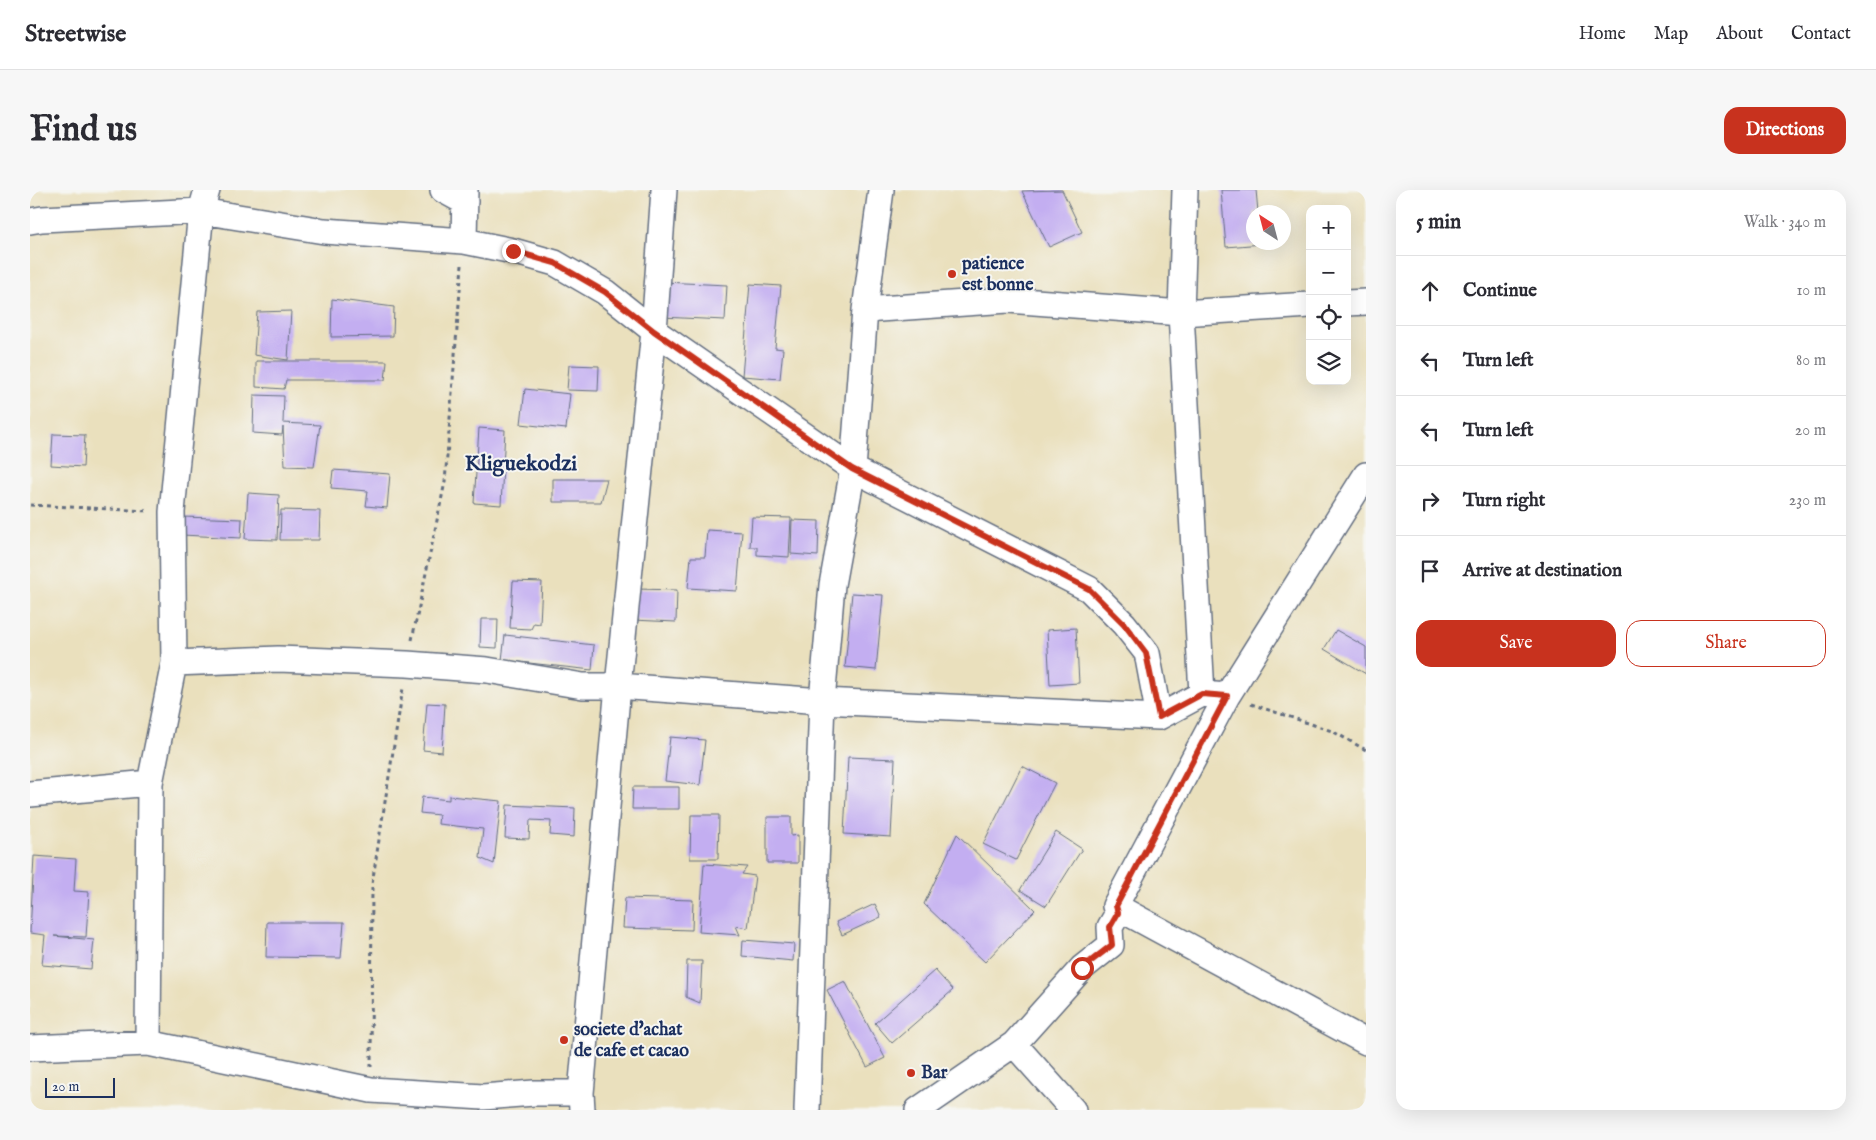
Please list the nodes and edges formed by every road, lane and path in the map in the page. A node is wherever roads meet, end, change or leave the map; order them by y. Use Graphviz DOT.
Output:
graph roads {
  1 [pos="444,190"];
  2 [pos="664,190"];
  3 [pos="881,190"];
  4 [pos="1185,190"];
  5 [pos="465,196"];
  6 [pos="204,200"];
  7 [pos="30,221"];
  8 [pos="464,241"];
  9 [pos="1366,302"];
  10 [pos="1351,303"];
  11 [pos="1306,306"];
  12 [pos="865,310"];
  13 [pos="1181,313"];
  14 [pos="654,331"];
  15 [pos="852,469"];
  16 [pos="1366,475"];
  17 [pos="30,505"];
  18 [pos="172,512"];
  19 [pos="174,663"];
  20 [pos="618,686"];
  21 [pos="1202,694"];
  22 [pos="1227,696"];
  23 [pos="822,702"];
  24 [pos="1159,717"];
  25 [pos="1366,750"];
  26 [pos="150,783"];
  27 [pos="30,794"];
  28 [pos="1116,906"];
  29 [pos="1366,1042"];
  30 [pos="148,1043"];
  31 [pos="1014,1044"];
  32 [pos="30,1048"];
  33 [pos="582,1102"];
  34 [pos="807,1110"];
  35 [pos="918,1110"];
  36 [pos="1073,1110"];
  1 -- 5 [label="street"];
  2 -- 14 [label="street"];
  3 -- 12 [label="street"];
  4 -- 13 [label="street"];
  5 -- 8 [label="street"];
  6 -- 7 [label="street"];
  6 -- 8 [label="street"];
  6 -- 18 [label="street"];
  8 -- 14 [label="street"];
  9 -- 10 [label="street"];
  11 -- 13 [label="street"];
  12 -- 13 [label="street"];
  12 -- 15 [label="street"];
  13 -- 21 [label="street"];
  14 -- 15 [label="street"];
  14 -- 20 [label="street"];
  15 -- 23 [label="street"];
  15 -- 24 [label="street"];
  16 -- 22 [label="street"];
  17 -- 18 [label="path"];
  18 -- 19 [label="street"];
  19 -- 20 [label="street"];
  19 -- 26 [label="street"];
  20 -- 23 [label="street"];
  20 -- 33 [label="street"];
  21 -- 22 [label="street"];
  21 -- 24 [label="street"];
  22 -- 25 [label="path"];
  22 -- 28 [label="street"];
  23 -- 24 [label="street"];
  23 -- 34 [label="street"];
  26 -- 27 [label="street"];
  26 -- 30 [label="street"];
  28 -- 29 [label="street"];
  28 -- 31 [label="street"];
  30 -- 32 [label="street"];
  30 -- 33 [label="street"];
  31 -- 35 [label="street"];
  31 -- 36 [label="street"];
}
